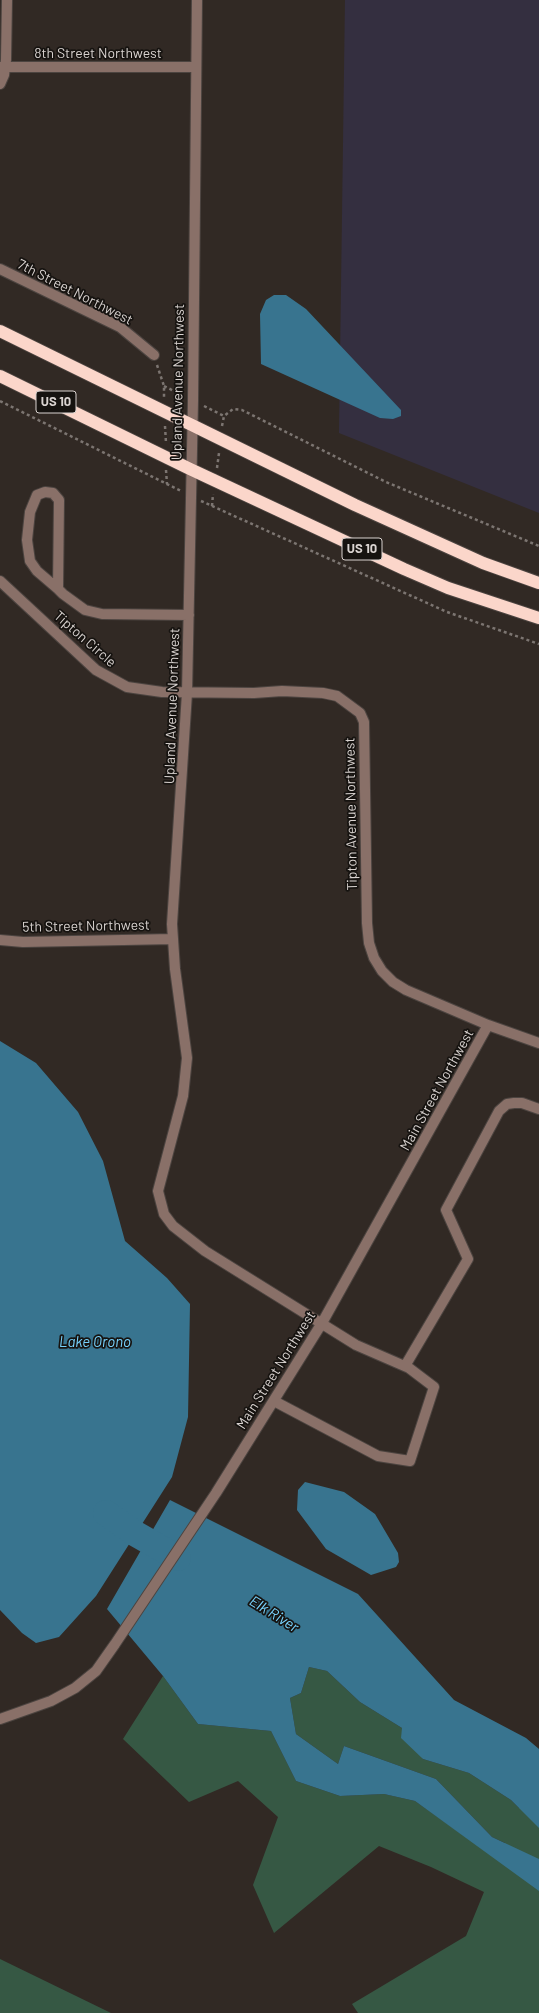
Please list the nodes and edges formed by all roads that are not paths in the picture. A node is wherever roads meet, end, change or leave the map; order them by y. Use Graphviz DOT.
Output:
graph roads {
  1 [pos="7,0"];
  2 [pos="197,0"];
  3 [pos="2,67"];
  4 [pos="196,67"];
  5 [pos="0,84"];
  6 [pos="0,269"];
  7 [pos="0,331"];
  8 [pos="154,355"];
  9 [pos="0,376"];
  10 [pos="192,425"];
  11 [pos="190,469"];
  12 [pos="0,581"];
  13 [pos="539,583"];
  14 [pos="58,589"];
  15 [pos="189,615"];
  16 [pos="539,618"];
  17 [pos="188,693"];
  18 [pos="173,939"];
  19 [pos="0,940"];
  20 [pos="488,1025"];
  21 [pos="539,1043"];
  22 [pos="539,1109"];
  23 [pos="322,1323"];
  24 [pos="405,1366"];
  25 [pos="274,1401"];
  26 [pos="0,1719"];
  1 -- 3 [label="street"];
  2 -- 4 [label="street, Upland Avenue Northwest"];
  3 -- 4 [label="street, 8th Street Northwest"];
  3 -- 5 [label="street"];
  4 -- 10 [label="street, Upland Avenue Northwest"];
  6 -- 8 [label="street, 7th Street Northwest"];
  7 -- 10 [label="highway, US 10"];
  9 -- 11 [label="highway, US 10"];
  10 -- 11 [label="street, Upland Avenue Northwest"];
  10 -- 13 [label="highway, US 10"];
  11 -- 15 [label="street, Upland Avenue Northwest"];
  11 -- 16 [label="highway, US 10"];
  12 -- 17 [label="street, Tipton Circle"];
  14 -- 14 [label="street"];
  14 -- 15 [label="street"];
  15 -- 17 [label="street, Upland Avenue Northwest"];
  17 -- 18 [label="street, Upland Avenue Northwest"];
  17 -- 20 [label="street, Tipton Avenue Northwest"];
  18 -- 19 [label="street, 5th Street Northwest"];
  18 -- 23 [label="street, Upland Avenue Northwest"];
  20 -- 21 [label="street, Main Street Northwest"];
  20 -- 23 [label="street, Main Street Northwest"];
  22 -- 24 [label="street"];
  23 -- 24 [label="street, Upland Avenue Northwest"];
  23 -- 25 [label="street, Main Street Northwest"];
  24 -- 25 [label="street, Upland Avenue Northwest"];
  25 -- 26 [label="street, Main Street Northwest"];
}
